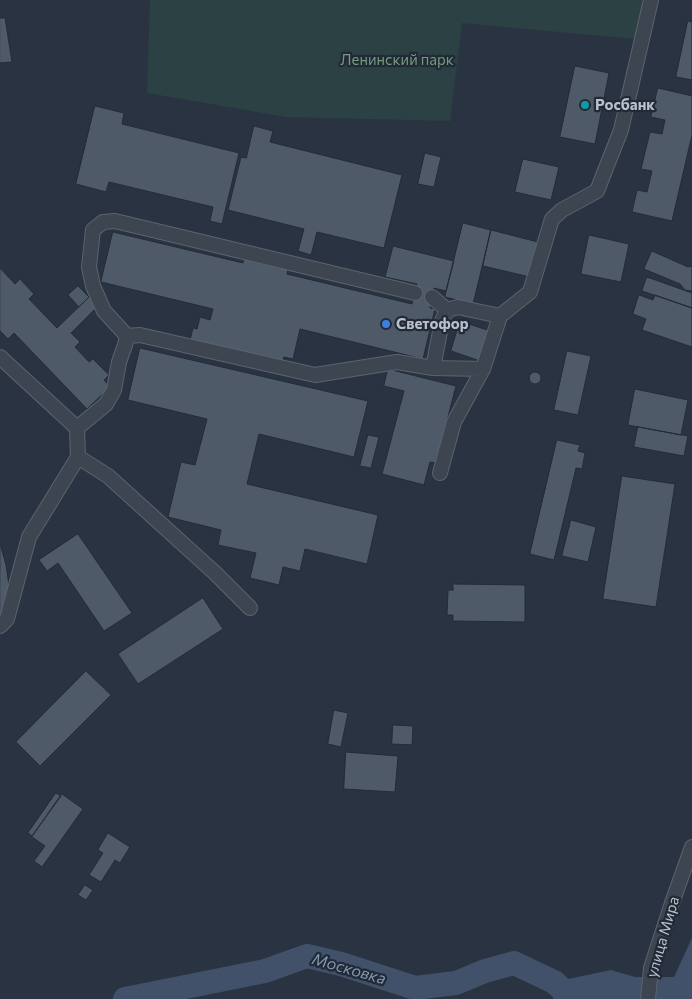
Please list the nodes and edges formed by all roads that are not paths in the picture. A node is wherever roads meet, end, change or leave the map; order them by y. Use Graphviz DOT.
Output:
graph roads {
  1 [pos="651,0"];
  2 [pos="415,293"];
  3 [pos="432,297"];
  4 [pos="447,310"];
  5 [pos="500,316"];
  6 [pos="127,336"];
  7 [pos="0,357"];
  8 [pos="432,368"];
  9 [pos="483,369"];
  10 [pos="77,428"];
  11 [pos="78,457"];
  12 [pos="440,473"];
  13 [pos="250,608"];
  14 [pos="0,626"];
  15 [pos="692,847"];
  16 [pos="648,999"];
  1 -- 5 [label="street"];
  2 -- 6 [label="street"];
  3 -- 4 [label="street"];
  4 -- 5 [label="street"];
  4 -- 8 [label="street"];
  5 -- 9 [label="street"];
  6 -- 8 [label="street"];
  6 -- 10 [label="street"];
  7 -- 10 [label="street"];
  8 -- 9 [label="street"];
  9 -- 12 [label="street"];
  10 -- 11 [label="street"];
  11 -- 13 [label="street"];
  11 -- 14 [label="street"];
  15 -- 16 [label="street, улица Мира"];
}
